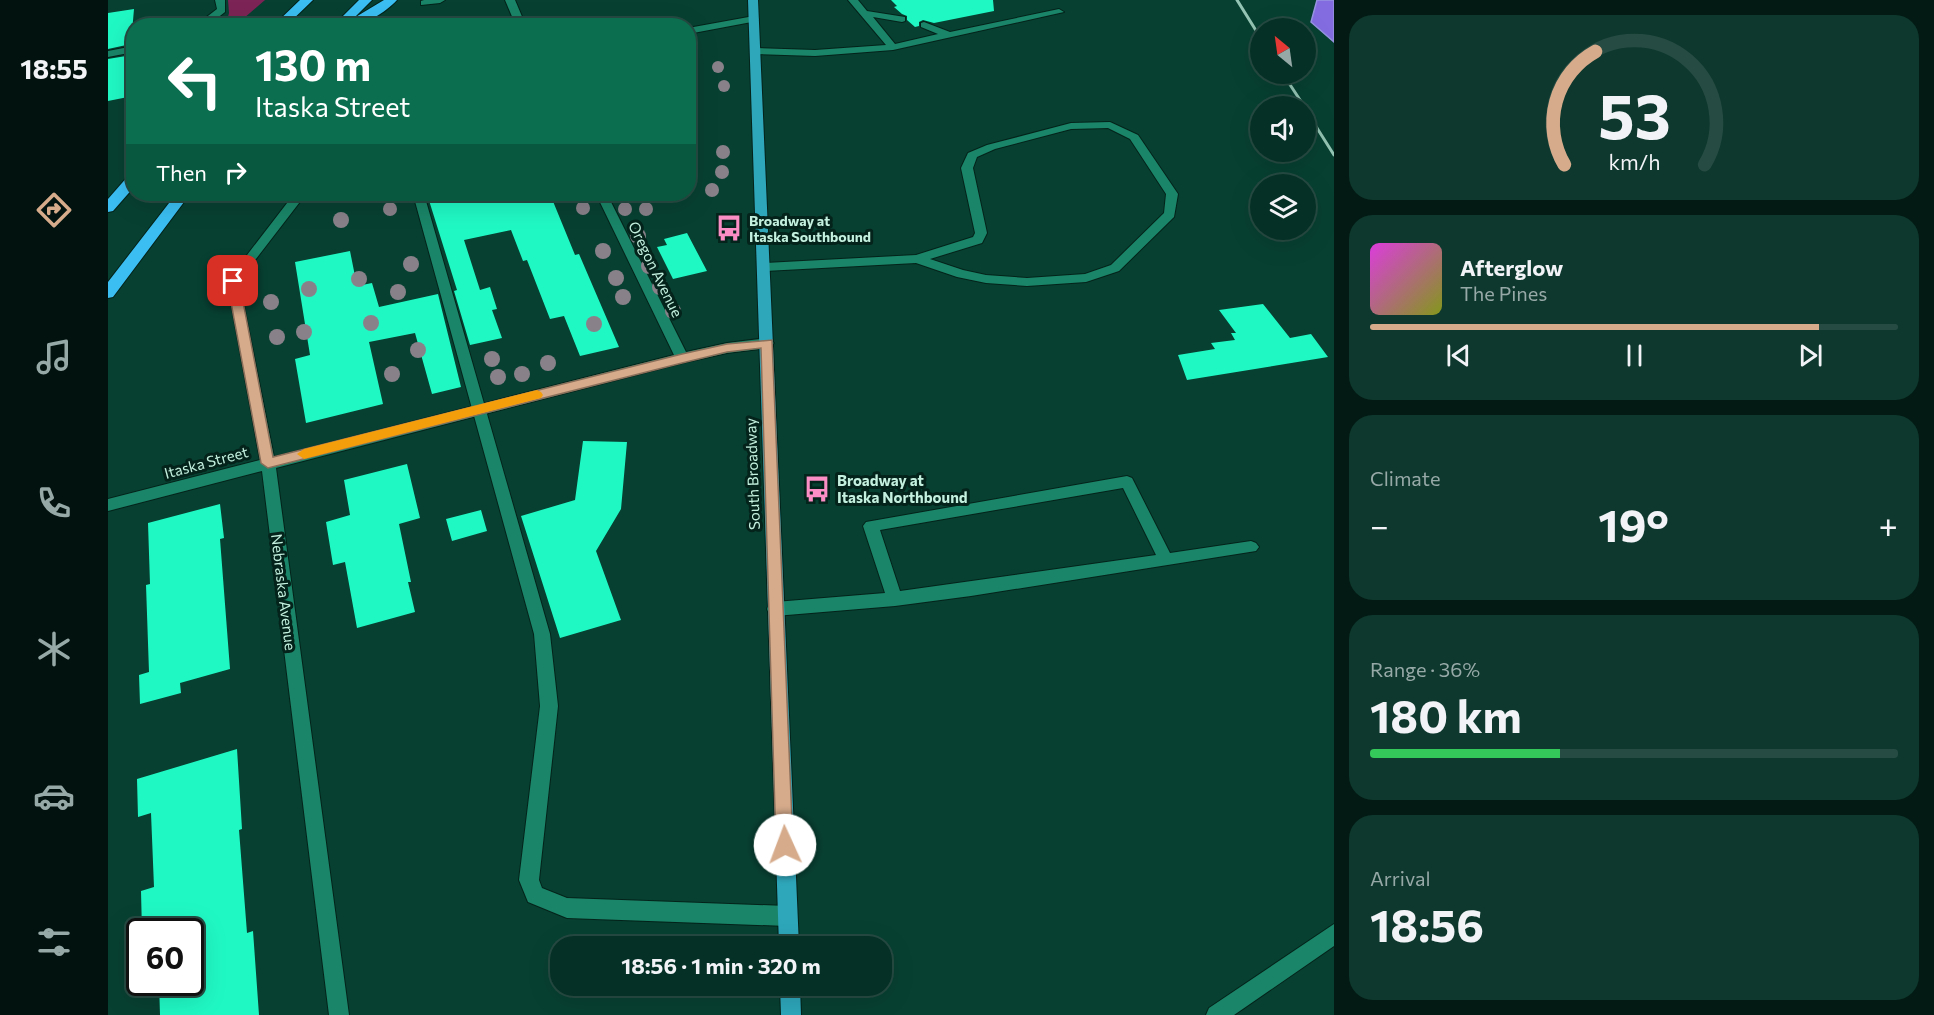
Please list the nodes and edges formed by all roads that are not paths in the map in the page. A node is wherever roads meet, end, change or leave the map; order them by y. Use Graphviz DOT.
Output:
graph roads {
  1 [pos="220,0"];
  2 [pos="295,0"];
  3 [pos="307,0"];
  4 [pos="366,0"];
  5 [pos="391,0"];
  6 [pos="440,0"];
  7 [pos="510,0"];
  8 [pos="753,0"];
  9 [pos="853,0"];
  10 [pos="424,3"];
  11 [pos="1059,12"];
  12 [pos="864,13"];
  13 [pos="211,18"];
  14 [pos="283,18"];
  15 [pos="286,18"];
  16 [pos="348,18"];
  17 [pos="363,18"];
  18 [pos="518,18"];
  19 [pos="754,19"];
  20 [pos="903,19"];
  21 [pos="924,25"];
  22 [pos="696,30"];
  23 [pos="948,35"];
  24 [pos="893,46"];
  25 [pos="126,51"];
  26 [pos="755,51"];
  27 [pos="108,54"];
  28 [pos="126,187"];
  29 [pos="178,201"];
  30 [pos="295,201"];
  31 [pos="420,201"];
  32 [pos="604,201"];
  33 [pos="108,208"];
  34 [pos="917,259"];
  35 [pos="765,267"];
  36 [pos="108,293"];
  37 [pos="767,343"];
  38 [pos="682,358"];
  39 [pos="480,409"];
  40 [pos="268,463"];
  41 [pos="108,505"];
  42 [pos="1251,547"];
  43 [pos="1166,560"];
  44 [pos="895,599"];
  45 [pos="776,609"];
  46 [pos="787,916"];
  47 [pos="1334,934"];
  48 [pos="788,936"];
  49 [pos="790,996"];
  50 [pos="339,1015"];
  51 [pos="791,1015"];
  52 [pos="1216,1015"];
  1 -- 13 [label="street"];
  2 -- 14 [label="highway"];
  3 -- 15 [label="highway"];
  4 -- 16 [label="highway"];
  5 -- 17 [label="highway"];
  6 -- 10 [label="street"];
  7 -- 18 [label="street"];
  8 -- 19 [label="main road, South Broadway"];
  9 -- 12 [label="street"];
  11 -- 23 [label="street"];
  12 -- 20 [label="street"];
  12 -- 24 [label="street"];
  19 -- 22 [label="street"];
  19 -- 26 [label="main road, South Broadway"];
  21 -- 23 [label="street"];
  23 -- 24 [label="street"];
  24 -- 26 [label="street"];
  25 -- 27 [label="street"];
  26 -- 35 [label="main road, South Broadway"];
  28 -- 33 [label="highway"];
  29 -- 36 [label="highway"];
  30 -- 40 [label="street, Nebraska Avenue"];
  31 -- 39 [label="street"];
  32 -- 38 [label="street, Oregon Avenue"];
  34 -- 34 [label="street"];
  34 -- 35 [label="street"];
  35 -- 37 [label="main road, South Broadway"];
  37 -- 38 [label="street, Itaska Street"];
  37 -- 45 [label="main road, South Broadway"];
  38 -- 39 [label="street, Itaska Street"];
  39 -- 40 [label="street, Itaska Street"];
  39 -- 46 [label="street"];
  40 -- 41 [label="street, Itaska Street"];
  40 -- 50 [label="street, Nebraska Avenue"];
  42 -- 43 [label="street"];
  43 -- 44 [label="street"];
  43 -- 44 [label="street"];
  44 -- 45 [label="street"];
  45 -- 46 [label="main road, South Broadway"];
  46 -- 48 [label="main road, South Broadway"];
  47 -- 52 [label="street"];
  49 -- 51 [label="main road"];
}
